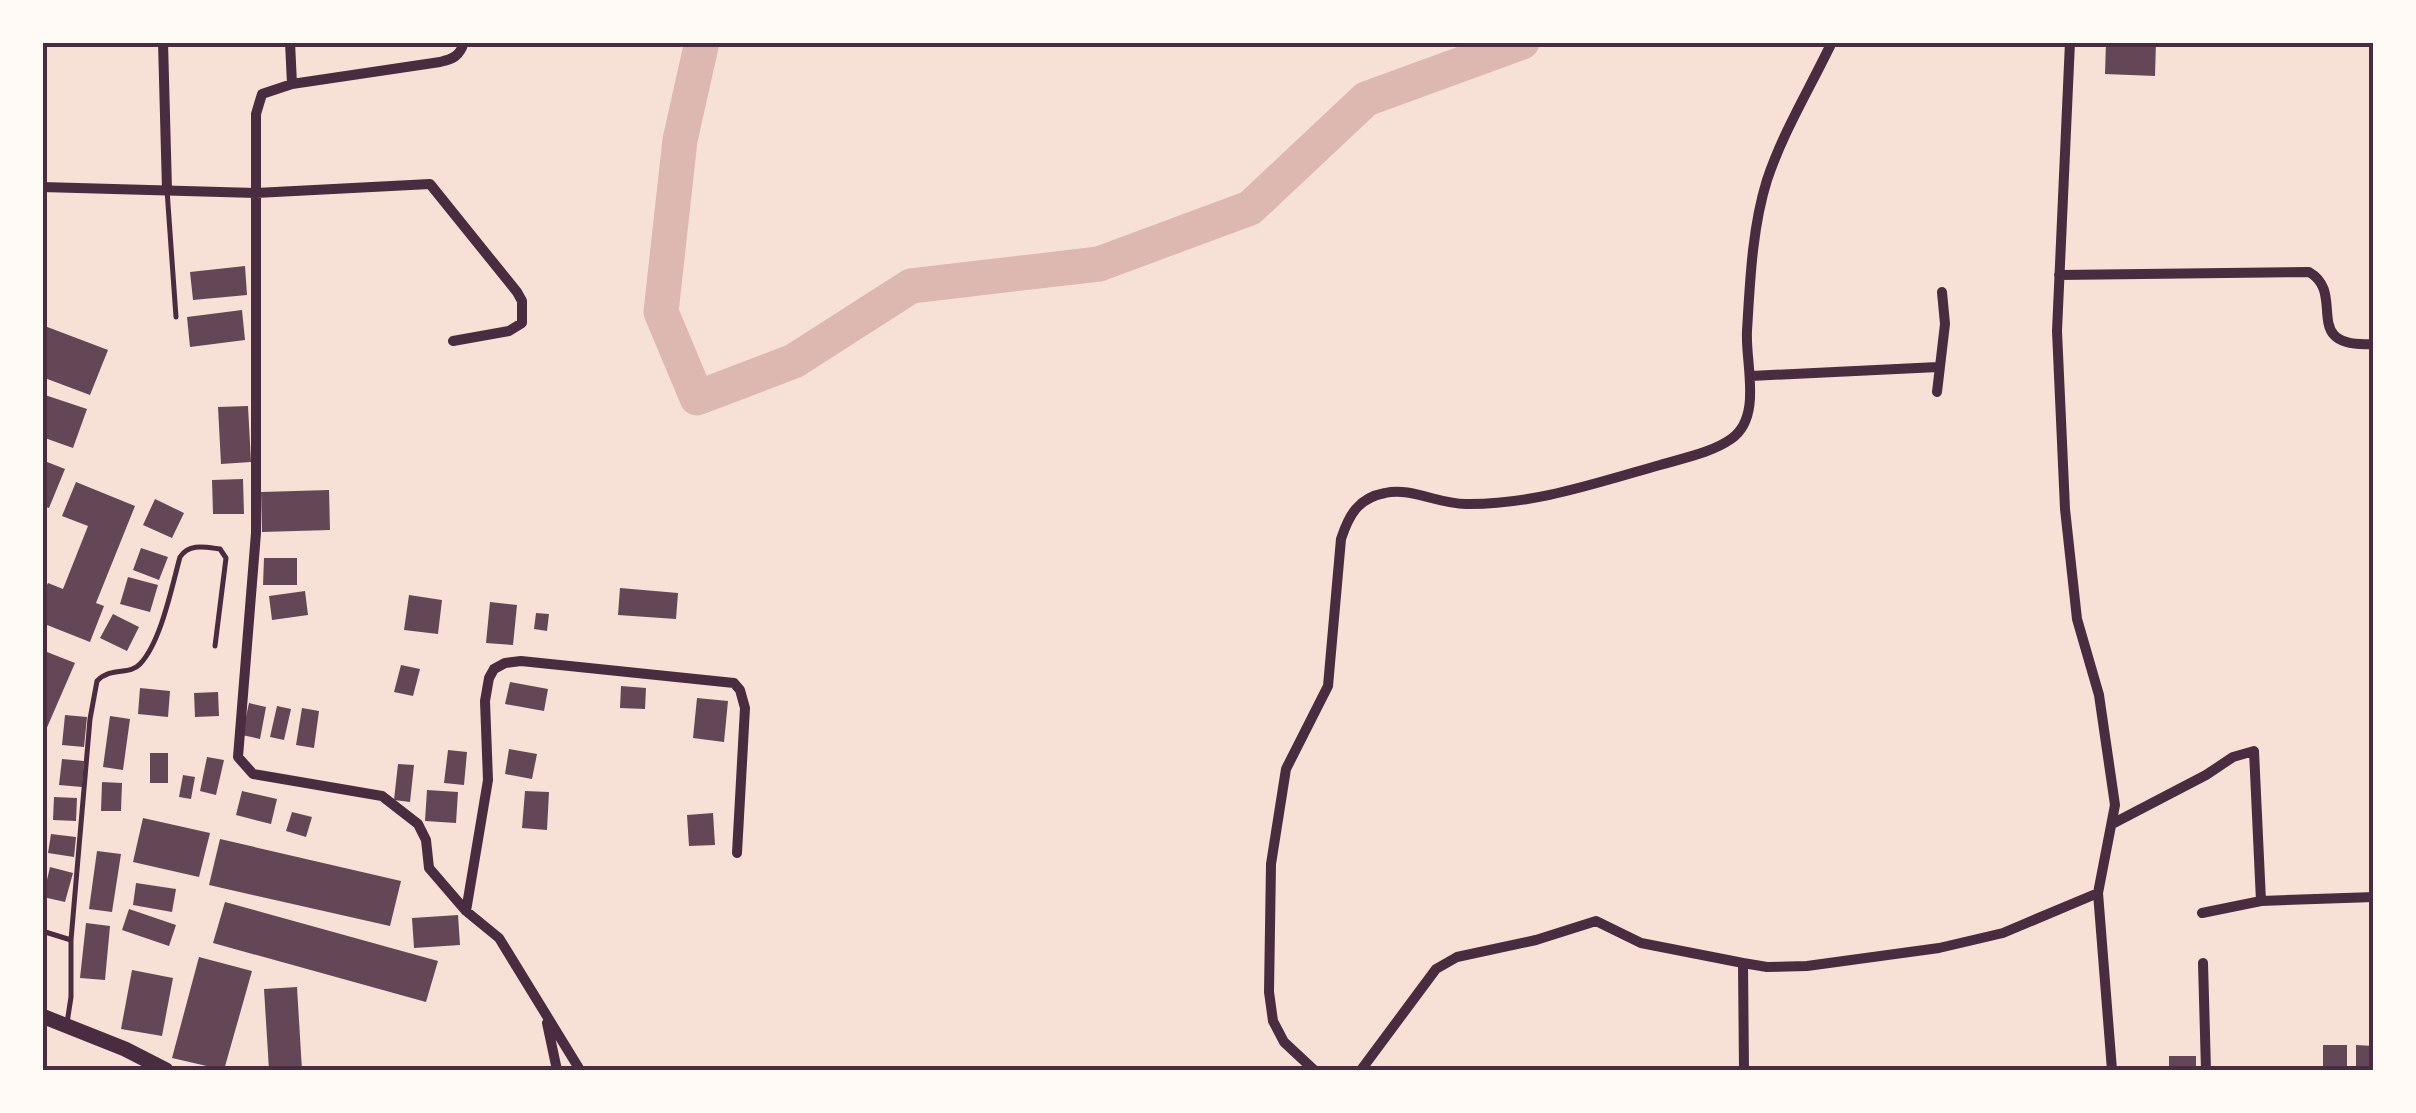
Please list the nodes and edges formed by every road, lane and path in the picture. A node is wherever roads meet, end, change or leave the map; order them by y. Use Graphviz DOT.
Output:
graph roads {
  1 [pos="163,42"];
  2 [pos="290,42"];
  3 [pos="464,42"];
  4 [pos="1832,42"];
  5 [pos="2070,42"];
  6 [pos="292,84"];
  7 [pos="42,187"];
  8 [pos="167,190"];
  9 [pos="256,193"];
  10 [pos="2060,275"];
  11 [pos="1942,292"];
  12 [pos="176,317"];
  13 [pos="452,341"];
  14 [pos="2374,344"];
  15 [pos="1938,367"];
  16 [pos="1751,376"];
  17 [pos="1938,392"];
  18 [pos="215,646"];
  19 [pos="2112,824"];
  20 [pos="738,853"];
  21 [pos="2098,893"];
  22 [pos="2374,897"];
  23 [pos="2261,901"];
  24 [pos="466,911"];
  25 [pos="2202,913"];
  26 [pos="42,931"];
  27 [pos="71,940"];
  28 [pos="2204,962"];
  29 [pos="1743,964"];
  30 [pos="544,1012"];
  31 [pos="42,1016"];
  32 [pos="66,1024"];
  33 [pos="166,1070"];
  34 [pos="557,1070"];
  35 [pos="580,1070"];
  36 [pos="1314,1070"];
  37 [pos="1361,1070"];
  38 [pos="1744,1070"];
  39 [pos="2112,1070"];
  40 [pos="2206,1070"];
  1 -- 8 [label="street"];
  2 -- 6 [label="street"];
  3 -- 6 [label="street"];
  4 -- 16 [label="street"];
  5 -- 10 [label="street"];
  6 -- 9 [label="street"];
  7 -- 8 [label="street"];
  8 -- 9 [label="street"];
  8 -- 12 [label="lane"];
  9 -- 13 [label="street"];
  9 -- 24 [label="street"];
  10 -- 14 [label="street"];
  10 -- 19 [label="street"];
  11 -- 15 [label="street"];
  15 -- 16 [label="street"];
  15 -- 17 [label="street"];
  16 -- 36 [label="street"];
  18 -- 27 [label="lane"];
  19 -- 21 [label="street"];
  19 -- 23 [label="street"];
  20 -- 24 [label="street"];
  21 -- 29 [label="street"];
  21 -- 39 [label="street"];
  22 -- 23 [label="street"];
  23 -- 25 [label="street"];
  24 -- 30 [label="street"];
  26 -- 27 [label="lane"];
  27 -- 32 [label="lane"];
  28 -- 40 [label="street"];
  29 -- 37 [label="street"];
  29 -- 38 [label="street"];
  30 -- 34 [label="street"];
  30 -- 35 [label="street"];
  31 -- 32 [label="highway"];
  32 -- 33 [label="highway"];
}
